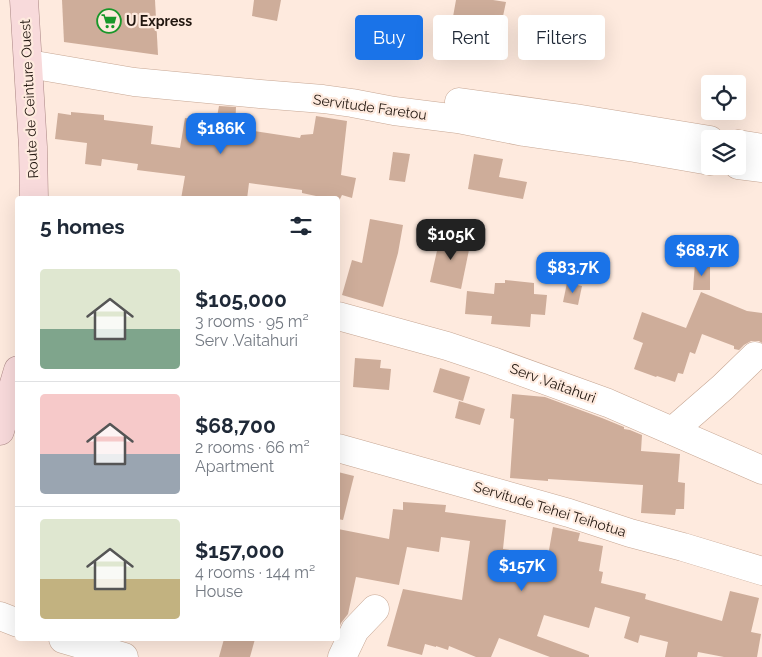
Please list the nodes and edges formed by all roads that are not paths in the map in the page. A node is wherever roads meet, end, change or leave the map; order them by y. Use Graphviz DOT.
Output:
graph roads {
  1 [pos="24,0"];
  2 [pos="28,58"];
  3 [pos="701,139"];
  4 [pos="746,145"];
  5 [pos="762,148"];
  6 [pos="701,159"];
  7 [pos="746,165"];
  8 [pos="762,168"];
  9 [pos="34,196"];
  10 [pos="340,317"];
  11 [pos="755,356"];
  12 [pos="15,380"];
  13 [pos="671,430"];
  14 [pos="0,431"];
  15 [pos="340,449"];
  16 [pos="762,470"];
  17 [pos="762,571"];
  18 [pos="375,610"];
  19 [pos="0,616"];
  20 [pos="15,622"];
  21 [pos="74,641"];
  22 [pos="124,651"];
  23 [pos="342,657"];
  1 -- 2 [label="main road, Route de Ceinture Ouest"];
  2 -- 3 [label="street, Servitude Faretou"];
  2 -- 6 [label="street, Servitude Faretou"];
  2 -- 9 [label="main road, Route de Ceinture Ouest"];
  4 -- 5 [label="street"];
  7 -- 8 [label="street"];
  10 -- 13 [label="street, Serv .Vaitahuri"];
  11 -- 13 [label="street"];
  12 -- 14 [label="main road"];
  13 -- 16 [label="street, Serv .Vaitahuri"];
  15 -- 17 [label="street, Servitude Tehei Teihotua"];
  18 -- 23 [label="street"];
  19 -- 20 [label="street"];
  21 -- 22 [label="street"];
}
